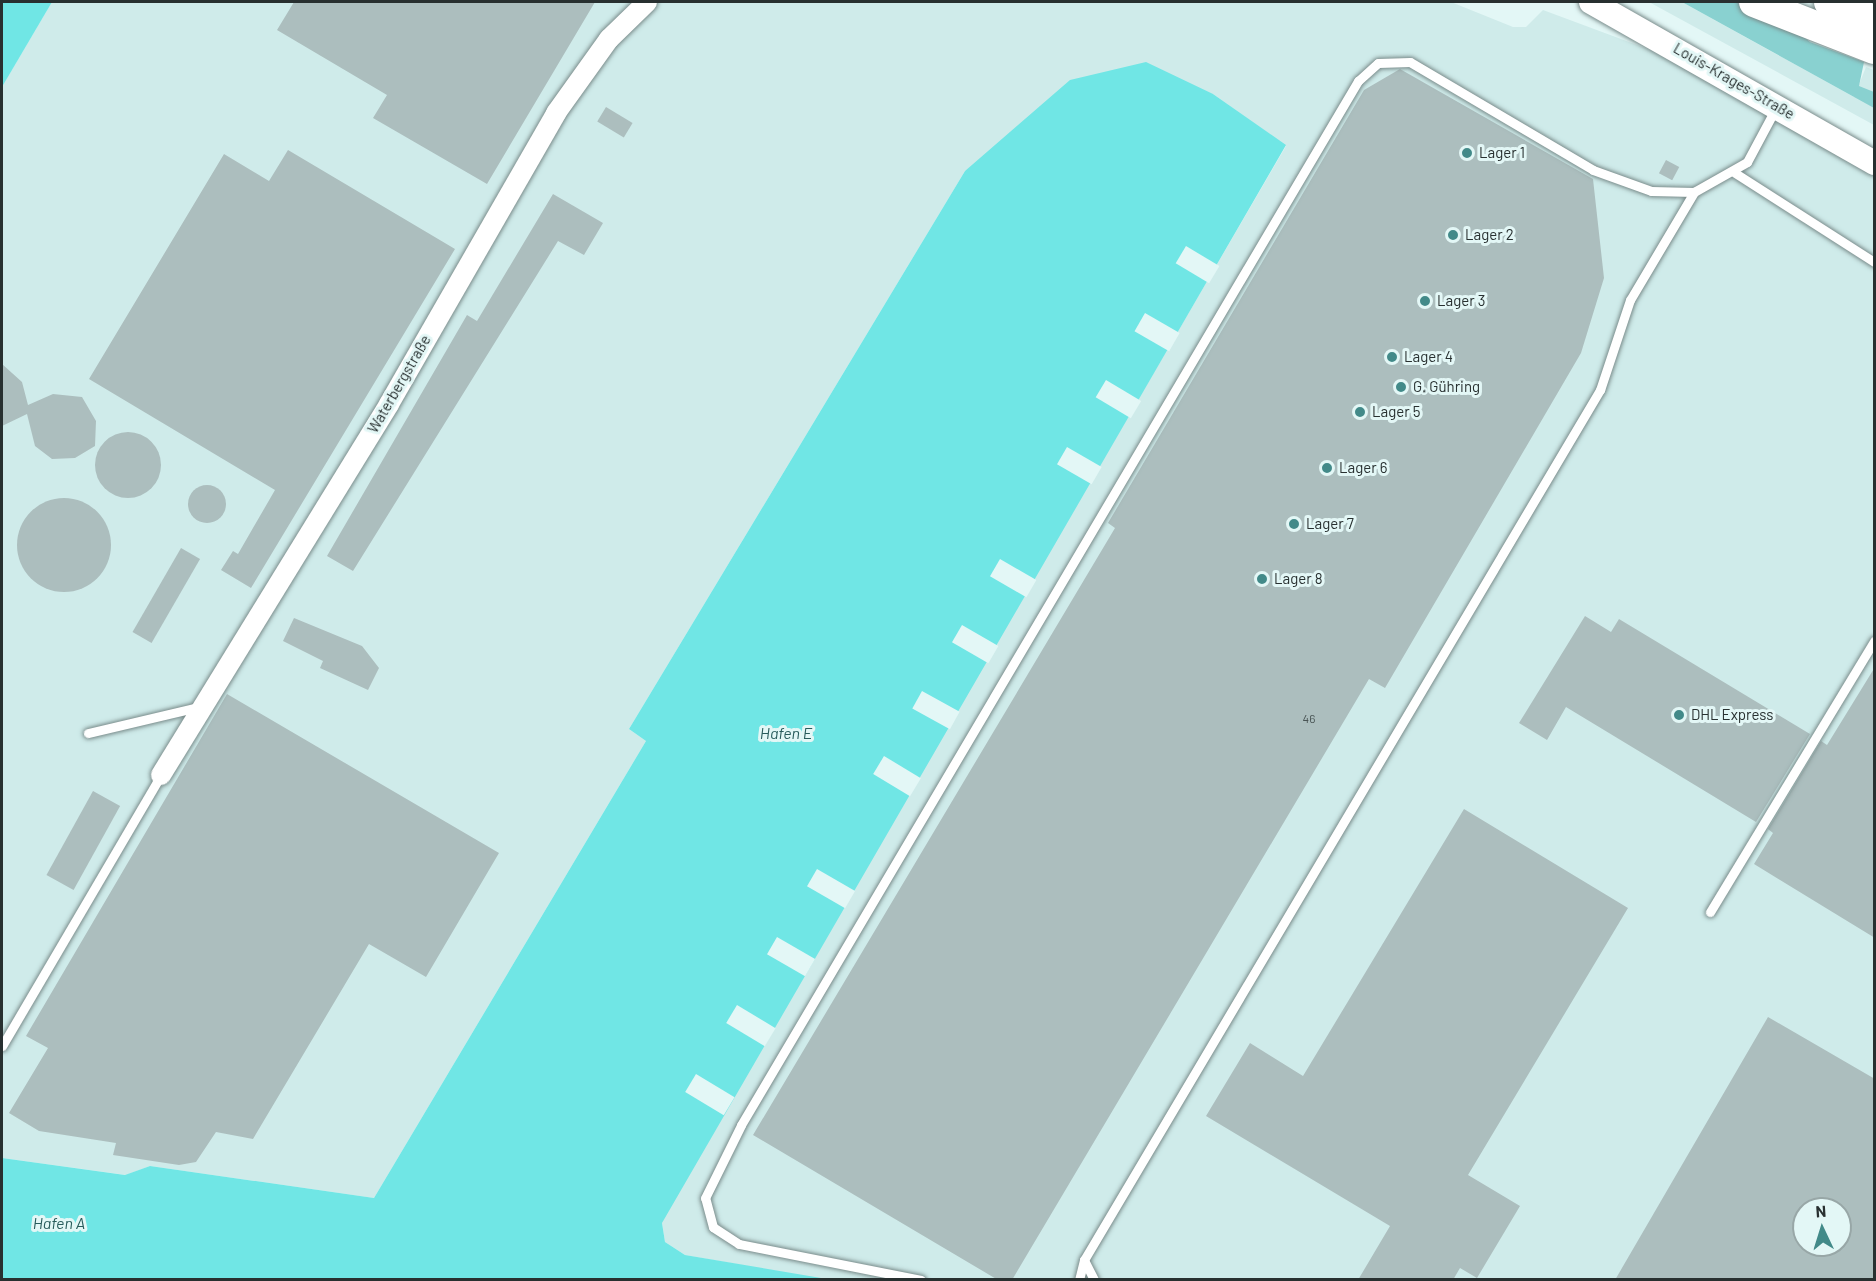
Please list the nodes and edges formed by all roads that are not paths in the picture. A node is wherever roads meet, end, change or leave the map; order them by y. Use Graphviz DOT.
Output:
graph roads {
  1 [pos="647,2"];
  2 [pos="1591,2"];
  3 [pos="1754,2"];
  4 [pos="1829,2"];
  5 [pos="1875,20"];
  6 [pos="1875,50"];
  7 [pos="1778,106"];
  8 [pos="1875,163"];
  9 [pos="1735,173"];
  10 [pos="1694,192"];
  11 [pos="1875,262"];
  12 [pos="1875,641"];
  13 [pos="204,706"];
  14 [pos="88,733"];
  15 [pos="161,776"];
  16 [pos="1710,912"];
  17 [pos="2,1046"];
  18 [pos="1084,1260"];
  19 [pos="921,1280"];
  20 [pos="1079,1280"];
  21 [pos="1094,1280"];
  1 -- 13 [label="street, Waterbergstraße"];
  2 -- 7 [label="street, Louis-Krages-Straße"];
  3 -- 6 [label="main road"];
  4 -- 5 [label="main road"];
  7 -- 8 [label="street, Louis-Krages-Straße"];
  7 -- 9 [label="lane"];
  9 -- 10 [label="lane"];
  9 -- 11 [label="lane"];
  10 -- 18 [label="lane"];
  10 -- 19 [label="lane"];
  12 -- 16 [label="lane"];
  13 -- 14 [label="lane"];
  13 -- 15 [label="street, Waterbergstraße"];
  15 -- 17 [label="lane"];
  18 -- 20 [label="lane"];
  18 -- 21 [label="lane"];
}
